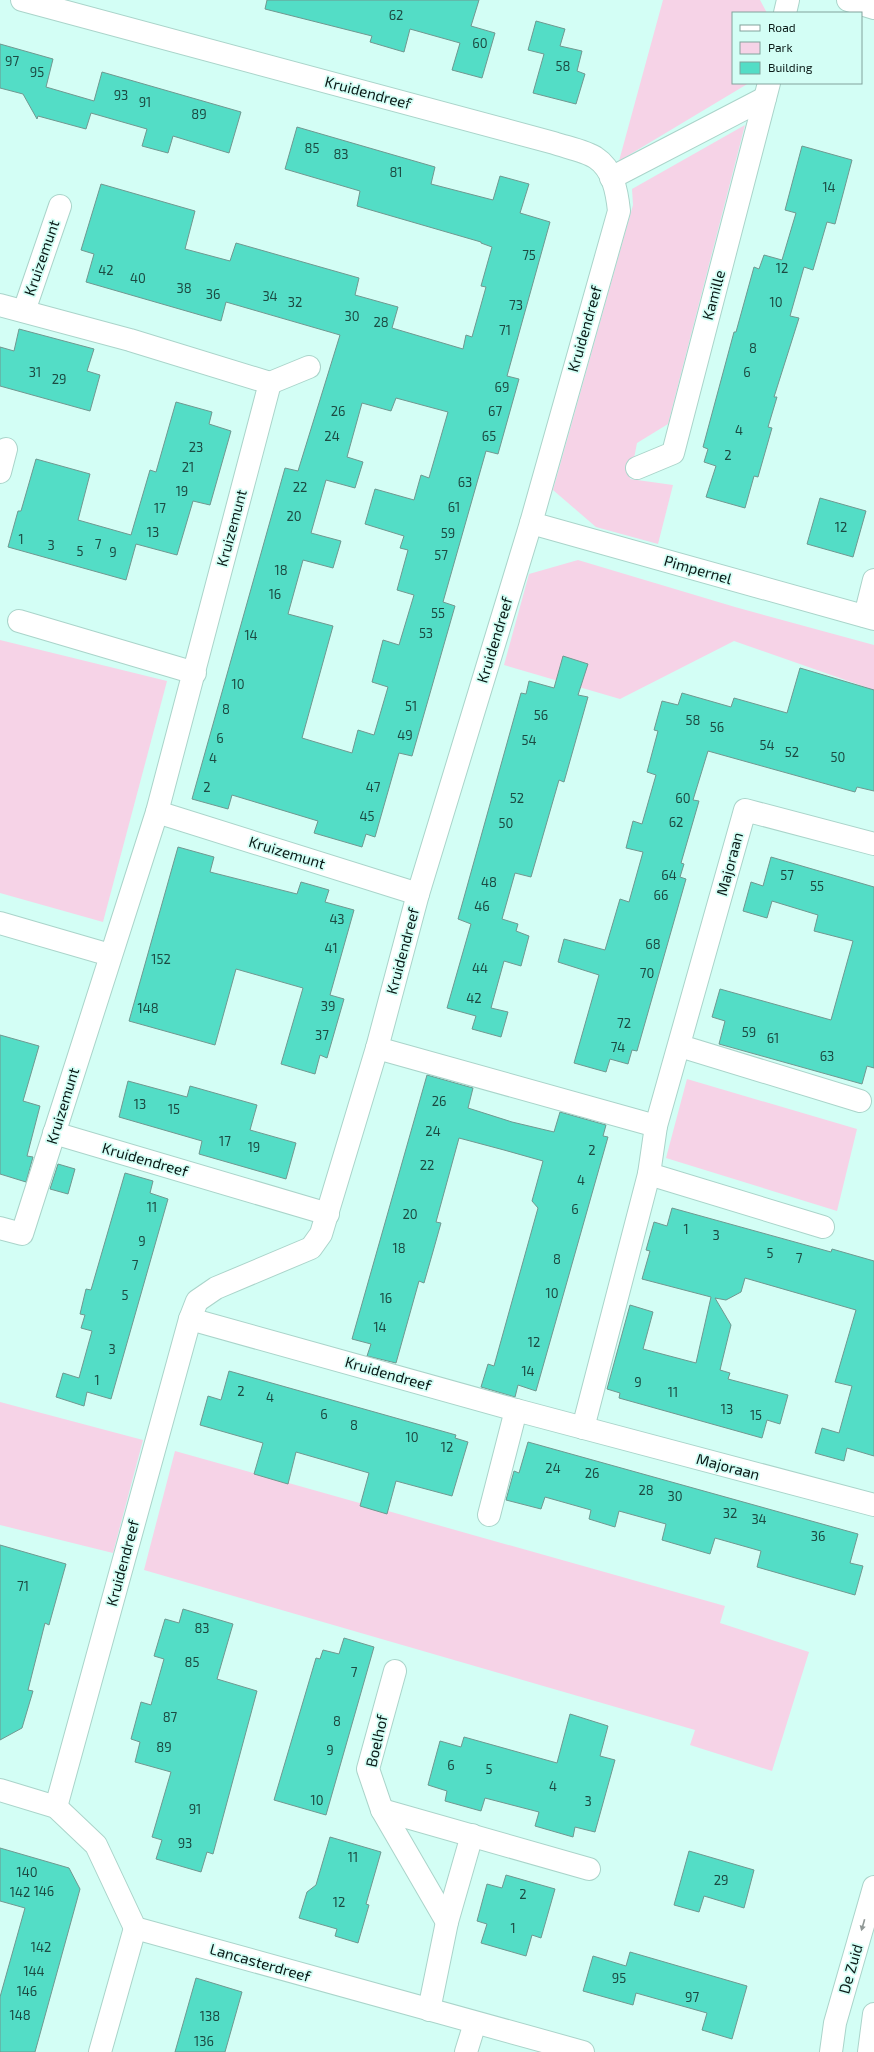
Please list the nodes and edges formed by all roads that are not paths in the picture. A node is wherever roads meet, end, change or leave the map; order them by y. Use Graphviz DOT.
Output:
graph roads {
  1 [pos="22,0"];
  2 [pos="788,0"];
  3 [pos="848,0"];
  4 [pos="51,4"];
  5 [pos="874,8"];
  6 [pos="785,12"];
  7 [pos="767,91"];
  8 [pos="611,178"];
  9 [pos="60,206"];
  10 [pos="0,305"];
  11 [pos="24,311"];
  12 [pos="308,367"];
  13 [pos="270,383"];
  14 [pos="6,449"];
  15 [pos="637,468"];
  16 [pos="0,472"];
  17 [pos="530,523"];
  18 [pos="874,580"];
  19 [pos="870,618"];
  20 [pos="19,621"];
  21 [pos="195,673"];
  22 [pos="157,812"];
  23 [pos="874,844"];
  24 [pos="418,894"];
  25 [pos="0,923"];
  26 [pos="110,955"];
  27 [pos="680,1046"];
  28 [pos="377,1048"];
  29 [pos="860,1101"];
  30 [pos="656,1126"];
  31 [pos="54,1133"];
  32 [pos="649,1174"];
  33 [pos="328,1214"];
  34 [pos="823,1227"];
  35 [pos="0,1228"];
  36 [pos="190,1318"];
  37 [pos="516,1410"];
  38 [pos="583,1428"];
  39 [pos="874,1505"];
  40 [pos="489,1515"];
  41 [pos="395,1671"];
  42 [pos="0,1790"];
  43 [pos="56,1807"];
  44 [pos="382,1810"];
  45 [pos="472,1836"];
  46 [pos="589,1869"];
  47 [pos="874,1887"];
  48 [pos="447,1922"];
  49 [pos="135,1928"];
  50 [pos="429,2010"];
  51 [pos="874,2014"];
  52 [pos="476,2023"];
  53 [pos="100,2052"];
  54 [pos="466,2052"];
  55 [pos="583,2052"];
  56 [pos="831,2052"];
  57 [pos="869,2052"];
  1 -- 4 [label="street, Kruidendreef"];
  2 -- 6 [label="street"];
  3 -- 5 [label="street"];
  4 -- 8 [label="street, Kruidendreef"];
  7 -- 8 [label="street, Kamille"];
  7 -- 15 [label="street, Kamille"];
  8 -- 17 [label="street, Kruidendreef"];
  9 -- 11 [label="street, Kruizemunt"];
  10 -- 11 [label="street, Kruizemunt"];
  11 -- 13 [label="street, Kruizemunt"];
  12 -- 13 [label="street"];
  13 -- 21 [label="street, Kruizemunt"];
  14 -- 16 [label="street"];
  17 -- 19 [label="street, Pimpernel"];
  17 -- 24 [label="street, Kruidendreef"];
  18 -- 19 [label="street, Pimpernel"];
  20 -- 21 [label="street"];
  21 -- 22 [label="street, Kruizemunt"];
  22 -- 24 [label="street, Kruizemunt"];
  22 -- 26 [label="street, Kruizemunt"];
  23 -- 27 [label="street, Majoraan"];
  24 -- 28 [label="street, Kruidendreef"];
  25 -- 26 [label="street"];
  26 -- 31 [label="street, Kruizemunt"];
  27 -- 29 [label="street"];
  27 -- 30 [label="street, Majoraan"];
  28 -- 30 [label="street"];
  28 -- 33 [label="street, Kruidendreef"];
  30 -- 32 [label="street, Majoraan"];
  31 -- 33 [label="street, Kruidendreef"];
  31 -- 35 [label="street, Kruizemunt"];
  32 -- 34 [label="street"];
  32 -- 38 [label="street, Majoraan"];
  33 -- 36 [label="street, Kruidendreef"];
  36 -- 37 [label="street, Kruidendreef"];
  36 -- 43 [label="street, Kruidendreef"];
  37 -- 38 [label="street, Majoraan"];
  37 -- 40 [label="street"];
  38 -- 39 [label="street, Majoraan"];
  41 -- 44 [label="street, Boelhof"];
  42 -- 43 [label="street"];
  43 -- 49 [label="street"];
  44 -- 45 [label="street"];
  44 -- 48 [label="street, Boelhof"];
  45 -- 46 [label="street"];
  45 -- 48 [label="street"];
  47 -- 56 [label="street, De Zuid, one-way"];
  48 -- 50 [label="street"];
  49 -- 50 [label="street, Lancasterdreef"];
  49 -- 53 [label="street"];
  50 -- 52 [label="street, Lancasterdreef"];
  51 -- 57 [label="street"];
  52 -- 54 [label="street"];
  52 -- 55 [label="street, Lancasterdreef"];
}
